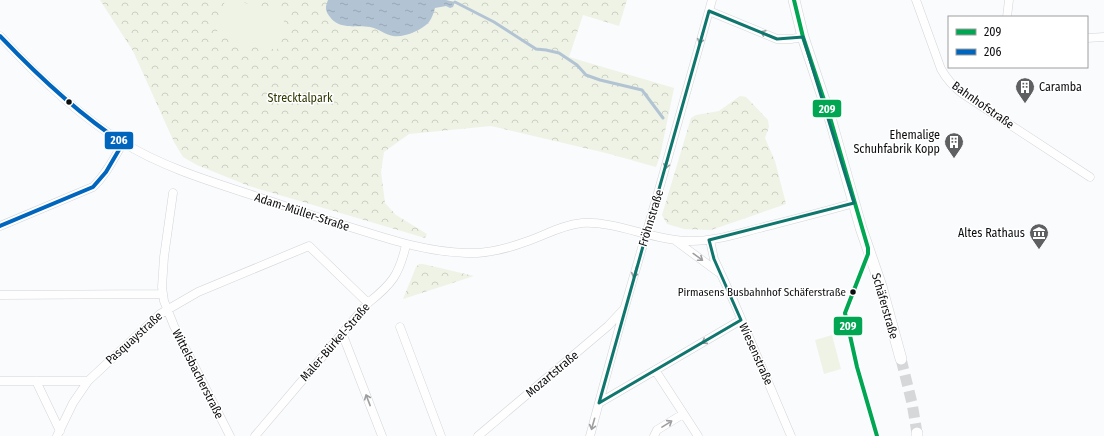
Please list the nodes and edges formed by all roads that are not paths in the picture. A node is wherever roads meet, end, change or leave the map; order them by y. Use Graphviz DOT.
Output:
graph roads {
  1 [pos="712,0"];
  2 [pos="794,0"];
  3 [pos="916,0"];
  4 [pos="1009,0"];
  5 [pos="709,11"];
  6 [pos="1007,16"];
  7 [pos="0,36"];
  8 [pos="804,37"];
  9 [pos="1104,37"];
  10 [pos="1088,38"];
  11 [pos="123,143"];
  12 [pos="1090,177"];
  13 [pos="173,193"];
  14 [pos="854,203"];
  15 [pos="0,226"];
  16 [pos="646,234"];
  17 [pos="675,240"];
  18 [pos="710,240"];
  19 [pos="406,244"];
  20 [pos="720,273"];
  21 [pos="162,294"];
  22 [pos="0,295"];
  23 [pos="368,303"];
  24 [pos="167,309"];
  25 [pos="624,310"];
  26 [pos="741,320"];
  27 [pos="400,327"];
  28 [pos="342,333"];
  29 [pos="901,359"];
  30 [pos="655,370"];
  31 [pos="0,381"];
  32 [pos="36,381"];
  33 [pos="88,381"];
  34 [pos="599,403"];
  35 [pos="684,414"];
  36 [pos="58,435"];
  37 [pos="230,436"];
  38 [pos="255,436"];
  39 [pos="382,436"];
  40 [pos="441,436"];
  41 [pos="478,436"];
  42 [pos="590,436"];
  43 [pos="654,436"];
  44 [pos="698,436"];
  45 [pos="791,436"];
  1 -- 5 [label="street, Fröhnstraße"];
  2 -- 8 [label="main road, Schäferstraße"];
  3 -- 12 [label="street, Bahnhofstraße"];
  4 -- 6 [label="street"];
  8 -- 5 [label="street, one-way"];
  5 -- 16 [label="street, Fröhnstraße, one-way"];
  7 -- 11 [label="street, Adam-Müller-Straße"];
  8 -- 14 [label="main road, Schäferstraße"];
  9 -- 10 [label="street"];
  11 -- 15 [label="street"];
  11 -- 19 [label="street, Adam-Müller-Straße"];
  13 -- 21 [label="street, Wittelsbacherstraße"];
  14 -- 18 [label="street"];
  14 -- 29 [label="main road, Schäferstraße"];
  16 -- 17 [label="street, Wiesenstraße"];
  16 -- 19 [label="street, Adam-Müller-Straße"];
  16 -- 25 [label="street, Fröhnstraße, one-way"];
  17 -- 18 [label="street, Wiesenstraße"];
  17 -- 20 [label="street, Wiesenstraße, one-way"];
  18 -- 20 [label="street, Wiesenstraße"];
  19 -- 23 [label="street, Maler-Bürkel-Straße"];
  20 -- 26 [label="street, Wiesenstraße"];
  21 -- 22 [label="street"];
  21 -- 24 [label="street, Wittelsbacherstraße"];
  23 -- 24 [label="street, Pasquaystraße"];
  23 -- 28 [label="street, Maler-Bürkel-Straße"];
  24 -- 33 [label="street, Pasquaystraße"];
  24 -- 37 [label="street, Wittelsbacherstraße"];
  25 -- 34 [label="street, Fröhnstraße"];
  25 -- 41 [label="street, Mozartstraße"];
  26 -- 30 [label="street, one-way"];
  26 -- 45 [label="street, Wiesenstraße"];
  27 -- 40 [label="street"];
  28 -- 38 [label="street, Maler-Bürkel-Straße"];
  39 -- 28 [label="street, one-way"];
  30 -- 34 [label="street"];
  30 -- 35 [label="street"];
  31 -- 32 [label="street"];
  32 -- 33 [label="street"];
  32 -- 36 [label="street"];
  33 -- 36 [label="street, Pasquaystraße"];
  34 -- 42 [label="street, Fröhnstraße, one-way"];
  43 -- 35 [label="street, one-way"];
  35 -- 44 [label="street"];
}
